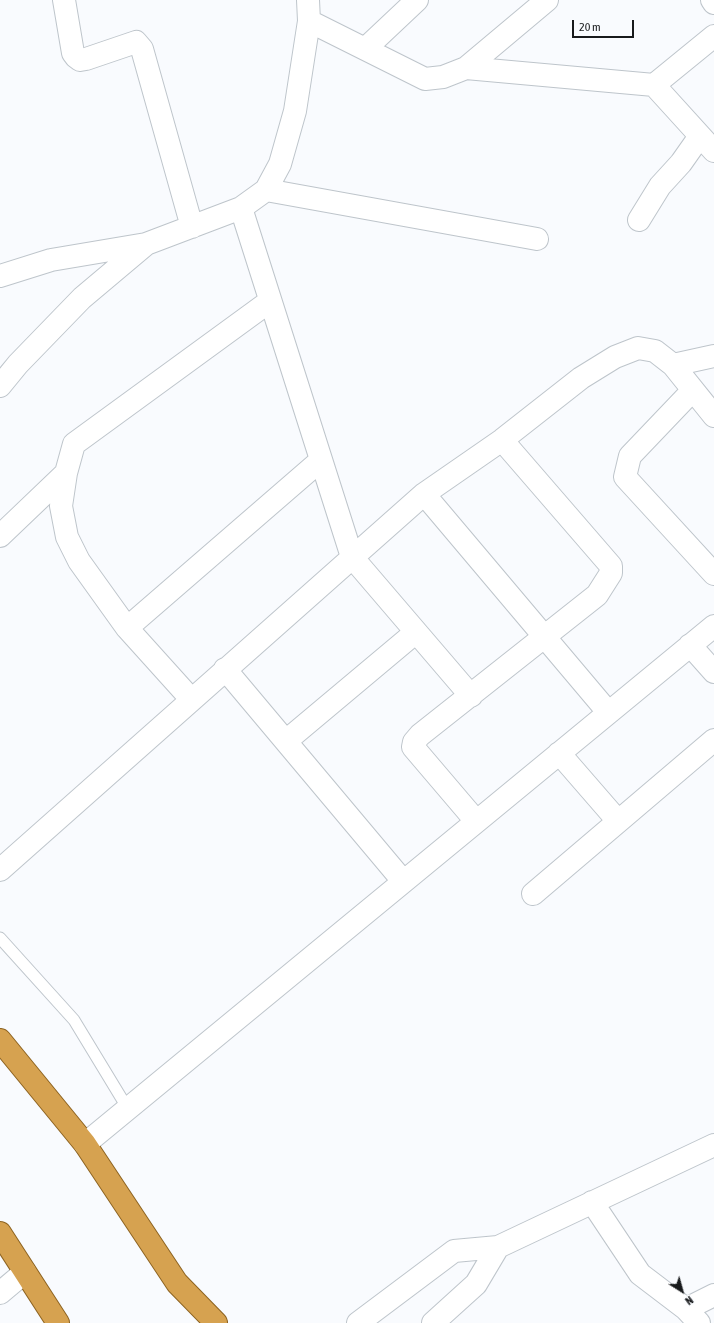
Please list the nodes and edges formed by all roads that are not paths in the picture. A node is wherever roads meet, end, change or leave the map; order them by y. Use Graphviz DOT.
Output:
graph roads {
  1 [pos="64,0"];
  2 [pos="417,0"];
  3 [pos="547,0"];
  4 [pos="712,0"];
  5 [pos="714,3"];
  6 [pos="308,10"];
  7 [pos="714,36"];
  8 [pos="365,49"];
  9 [pos="466,68"];
  10 [pos="654,85"];
  11 [pos="707,143"];
  12 [pos="266,190"];
  13 [pos="241,208"];
  14 [pos="639,220"];
  15 [pos="192,227"];
  16 [pos="537,239"];
  17 [pos="146,244"];
  18 [pos="0,276"];
  19 [pos="270,301"];
  20 [pos="714,356"];
  21 [pos="673,365"];
  22 [pos="0,386"];
  23 [pos="693,390"];
  24 [pos="714,416"];
  25 [pos="502,440"];
  26 [pos="321,460"];
  27 [pos="66,473"];
  28 [pos="424,494"];
  29 [pos="0,536"];
  30 [pos="352,557"];
  31 [pos="714,574"];
  32 [pos="714,626"];
  33 [pos="127,628"];
  34 [pos="416,632"];
  35 [pos="545,637"];
  36 [pos="690,645"];
  37 [pos="225,669"];
  38 [pos="714,672"];
  39 [pos="471,696"];
  40 [pos="191,699"];
  41 [pos="608,712"];
  42 [pos="714,740"];
  43 [pos="286,741"];
  44 [pos="559,753"];
  45 [pos="476,821"];
  46 [pos="618,821"];
  47 [pos="0,870"];
  48 [pos="403,881"];
  49 [pos="533,894"];
  50 [pos="0,938"];
  51 [pos="0,1040"];
  52 [pos="128,1109"];
  53 [pos="85,1144"];
  54 [pos="714,1145"];
  55 [pos="592,1202"];
  56 [pos="0,1233"];
  57 [pos="498,1247"];
  58 [pos="25,1272"];
  59 [pos="0,1294"];
  60 [pos="714,1295"];
  61 [pos="692,1316"];
  62 [pos="58,1323"];
  63 [pos="216,1323"];
  64 [pos="358,1323"];
  65 [pos="433,1323"];
  1 -- 15 [label="street"];
  2 -- 8 [label="street"];
  3 -- 9 [label="street"];
  4 -- 5 [label="street"];
  6 -- 8 [label="street"];
  6 -- 12 [label="street"];
  7 -- 10 [label="street"];
  8 -- 9 [label="street"];
  9 -- 10 [label="street"];
  10 -- 11 [label="street"];
  11 -- 14 [label="street"];
  12 -- 13 [label="street"];
  12 -- 16 [label="street"];
  13 -- 15 [label="street"];
  13 -- 19 [label="street"];
  15 -- 17 [label="street"];
  17 -- 18 [label="street"];
  17 -- 22 [label="street"];
  19 -- 26 [label="street"];
  19 -- 27 [label="street"];
  20 -- 21 [label="street"];
  21 -- 23 [label="street"];
  21 -- 25 [label="street"];
  23 -- 24 [label="street"];
  23 -- 31 [label="street"];
  25 -- 28 [label="street"];
  25 -- 35 [label="street"];
  26 -- 30 [label="street"];
  26 -- 33 [label="street"];
  27 -- 29 [label="street"];
  27 -- 33 [label="street"];
  28 -- 30 [label="street"];
  28 -- 35 [label="street"];
  30 -- 34 [label="street"];
  30 -- 37 [label="street"];
  32 -- 36 [label="street"];
  33 -- 40 [label="street"];
  34 -- 39 [label="street"];
  34 -- 43 [label="street"];
  35 -- 39 [label="street"];
  35 -- 41 [label="street"];
  36 -- 38 [label="street"];
  36 -- 41 [label="street"];
  37 -- 40 [label="street"];
  37 -- 43 [label="street"];
  39 -- 45 [label="street"];
  40 -- 47 [label="street"];
  41 -- 44 [label="street"];
  42 -- 46 [label="street"];
  43 -- 48 [label="street"];
  44 -- 45 [label="street"];
  44 -- 46 [label="street"];
  45 -- 48 [label="street"];
  46 -- 49 [label="street"];
  48 -- 52 [label="street"];
  50 -- 52 [label="lane"];
  51 -- 53 [label="highway"];
  52 -- 53 [label="street"];
  53 -- 63 [label="highway"];
  54 -- 55 [label="street"];
  55 -- 57 [label="street"];
  55 -- 61 [label="street"];
  56 -- 58 [label="highway"];
  57 -- 64 [label="street"];
  57 -- 65 [label="street"];
  58 -- 59 [label="street"];
  58 -- 62 [label="highway"];
  60 -- 61 [label="street"];
}
